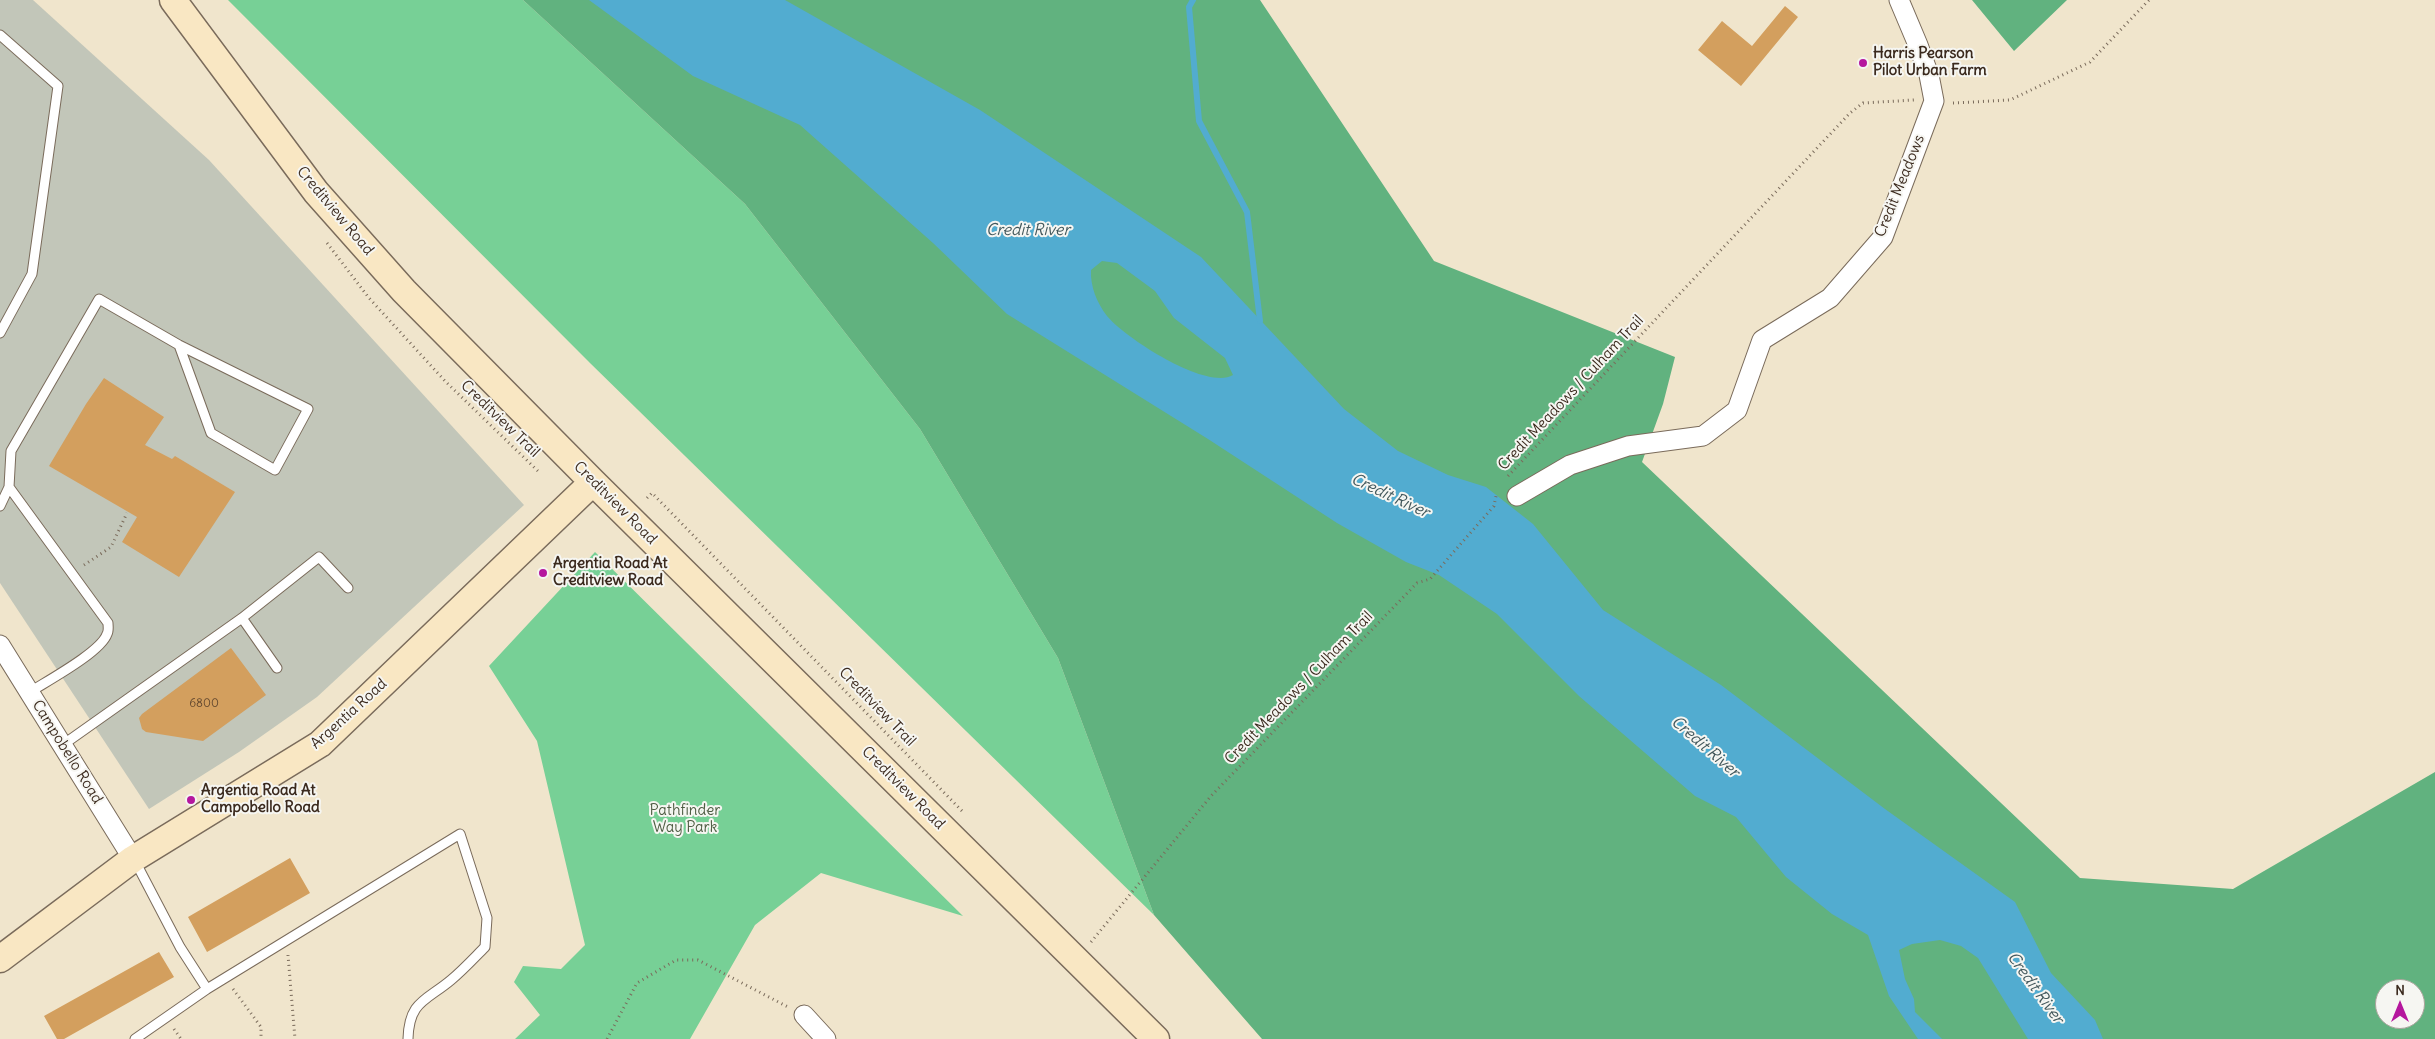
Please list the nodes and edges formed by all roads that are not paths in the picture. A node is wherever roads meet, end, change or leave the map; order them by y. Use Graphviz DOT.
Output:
graph roads {
  1 [pos="173,0"];
  2 [pos="1899,0"];
  3 [pos="0,35"];
  4 [pos="0,333"];
  5 [pos="179,345"];
  6 [pos="593,482"];
  7 [pos="9,488"];
  8 [pos="1517,496"];
  9 [pos="0,506"];
  10 [pos="348,588"];
  11 [pos="242,618"];
  12 [pos="0,645"];
  13 [pos="277,668"];
  14 [pos="30,692"];
  15 [pos="64,744"];
  16 [pos="134,859"];
  17 [pos="0,958"];
  18 [pos="207,989"];
  19 [pos="804,1015"];
  20 [pos="135,1039"];
  21 [pos="408,1039"];
  22 [pos="826,1039"];
  23 [pos="1156,1039"];
  1 -- 6 [label="main road, Creditview Road"];
  2 -- 8 [label="street, Credit Meadows"];
  3 -- 4 [label="lane"];
  5 -- 5 [label="lane"];
  5 -- 7 [label="lane"];
  6 -- 16 [label="main road, Argentia Road"];
  6 -- 23 [label="main road, Creditview Road"];
  7 -- 9 [label="lane"];
  7 -- 14 [label="lane"];
  10 -- 11 [label="lane"];
  11 -- 13 [label="lane"];
  11 -- 15 [label="lane"];
  12 -- 14 [label="street, Campobello Road"];
  14 -- 15 [label="street, Campobello Road"];
  15 -- 16 [label="street, Campobello Road"];
  16 -- 17 [label="main road, Argentia Road"];
  16 -- 18 [label="lane"];
  18 -- 20 [label="lane"];
  18 -- 21 [label="lane"];
  19 -- 22 [label="street"];
}
